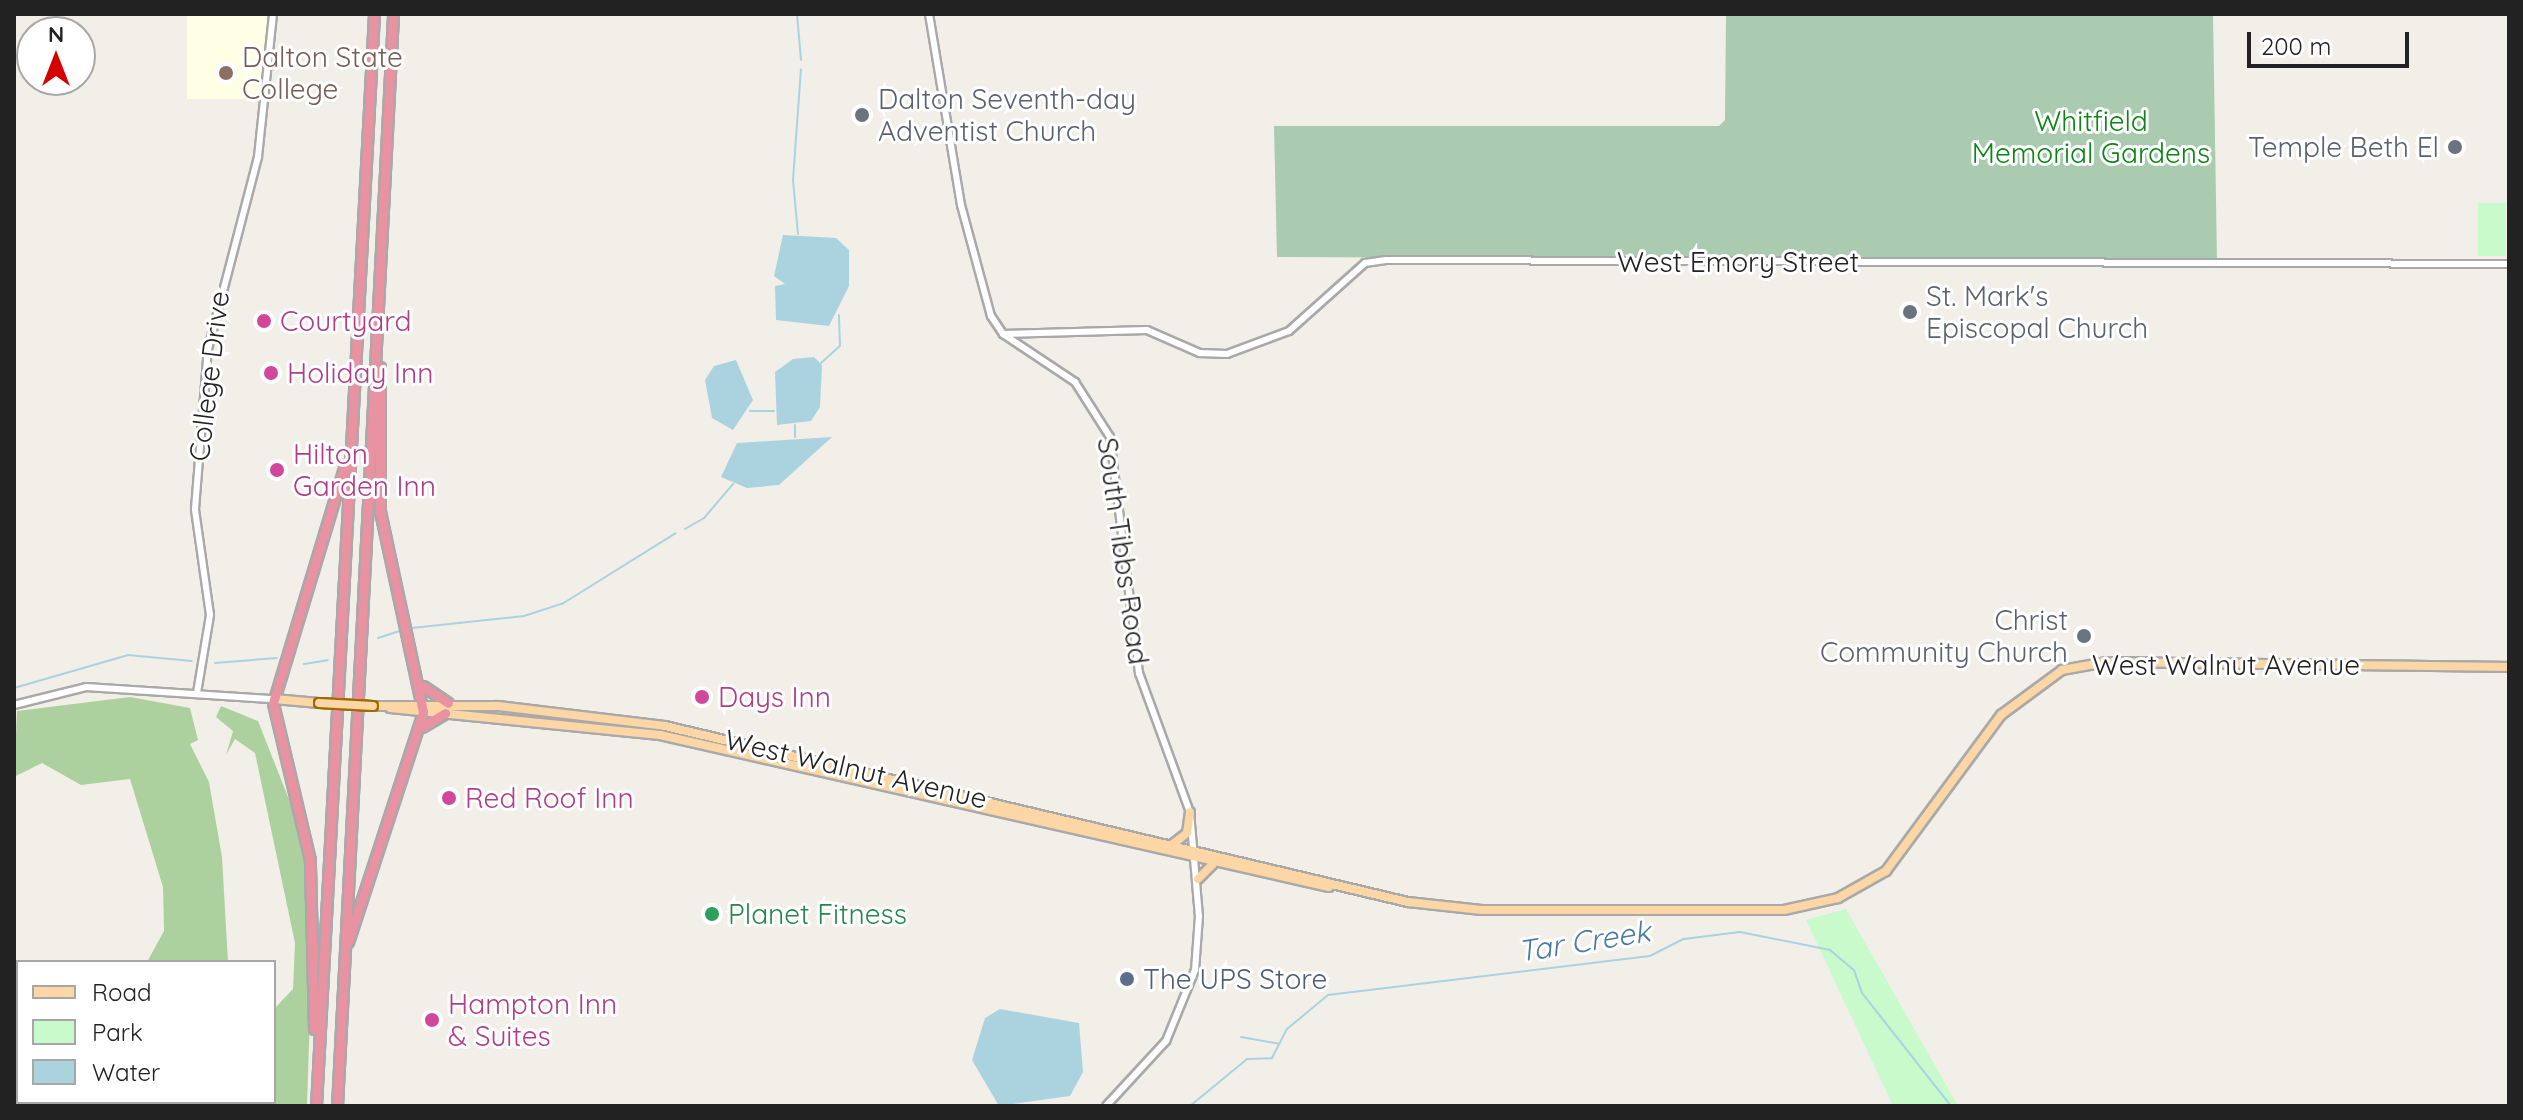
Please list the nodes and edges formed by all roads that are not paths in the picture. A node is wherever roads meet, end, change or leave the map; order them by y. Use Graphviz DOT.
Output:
graph roads {
  1 [pos="273,14"];
  2 [pos="374,14"];
  3 [pos="393,14"];
  4 [pos="929,14"];
  5 [pos="2509,264"];
  6 [pos="376,320"];
  7 [pos="1003,334"];
  8 [pos="351,450"];
  9 [pos="2509,667"];
  10 [pos="423,686"];
  11 [pos="197,693"];
  12 [pos="274,699"];
  13 [pos="14,705"];
  14 [pos="423,707"];
  15 [pos="446,708"];
  16 [pos="420,730"];
  17 [pos="1190,812"];
  18 [pos="1173,845"];
  19 [pos="1195,855"];
  20 [pos="1214,864"];
  21 [pos="1198,879"];
  22 [pos="1330,886"];
  23 [pos="343,956"];
  24 [pos="317,1079"];
  25 [pos="316,1106"];
  26 [pos="337,1106"];
  27 [pos="1106,1106"];
  1 -- 11 [label="street, College Drive"];
  2 -- 8 [label="highway"];
  3 -- 6 [label="highway"];
  4 -- 7 [label="street"];
  5 -- 7 [label="street, West Emory Street"];
  6 -- 10 [label="highway"];
  6 -- 23 [label="highway"];
  7 -- 17 [label="street, South Tibbs Road"];
  8 -- 12 [label="highway"];
  8 -- 24 [label="highway"];
  9 -- 22 [label="main road, West Walnut Avenue"];
  10 -- 14 [label="highway"];
  10 -- 15 [label="highway"];
  11 -- 12 [label="street"];
  11 -- 13 [label="street"];
  12 -- 14 [label="main road, West Walnut Avenue, bridge"];
  12 -- 24 [label="highway"];
  14 -- 15 [label="main road, West Walnut Avenue"];
  14 -- 16 [label="highway"];
  15 -- 16 [label="highway"];
  15 -- 18 [label="main road, West Walnut Avenue"];
  15 -- 19 [label="main road, West Walnut Avenue"];
  16 -- 23 [label="highway"];
  17 -- 18 [label="main road"];
  17 -- 19 [label="street, South Tibbs Road"];
  18 -- 19 [label="main road, West Walnut Avenue"];
  19 -- 20 [label="main road, West Walnut Avenue"];
  19 -- 21 [label="street, South Tibbs Road"];
  19 -- 22 [label="main road, West Walnut Avenue"];
  20 -- 21 [label="main road"];
  20 -- 22 [label="main road, West Walnut Avenue"];
  21 -- 27 [label="street, South Tibbs Road"];
  23 -- 26 [label="highway"];
  24 -- 25 [label="highway"];
}
